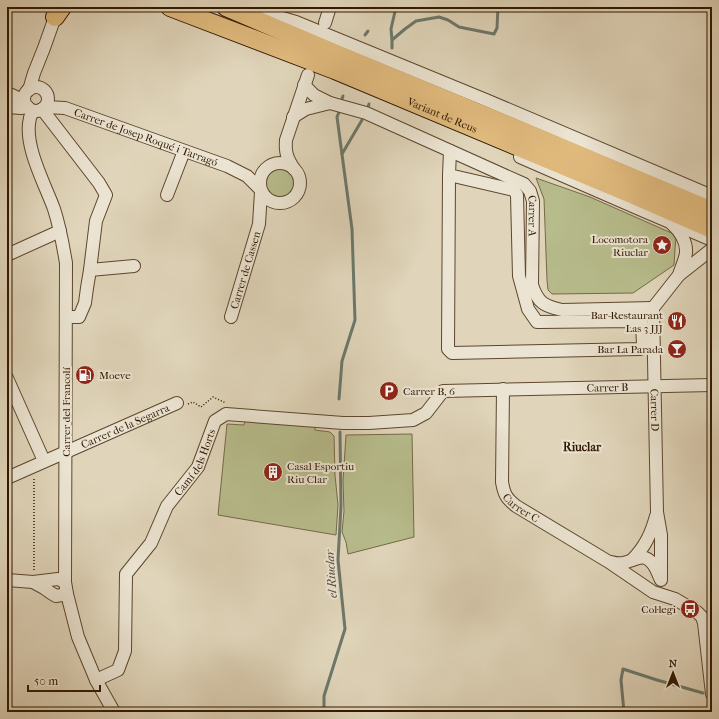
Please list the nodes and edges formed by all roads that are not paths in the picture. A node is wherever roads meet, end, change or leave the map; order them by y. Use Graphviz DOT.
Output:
graph roads {
  1 [pos="170,7"];
  2 [pos="226,7"];
  3 [pos="245,7"];
  4 [pos="330,7"];
  5 [pos="57,10"];
  6 [pos="326,23"];
  7 [pos="44,48"];
  8 [pos="45,91"];
  9 [pos="16,98"];
  10 [pos="330,103"];
  11 [pos="38,108"];
  12 [pos="65,108"];
  13 [pos="443,115"];
  14 [pos="293,117"];
  15 [pos="286,140"];
  16 [pos="497,146"];
  17 [pos="184,151"];
  18 [pos="450,151"];
  19 [pos="227,166"];
  20 [pos="268,166"];
  21 [pos="294,169"];
  22 [pos="449,175"];
  23 [pos="260,190"];
  24 [pos="168,195"];
  25 [pos="712,196"];
  26 [pos="275,203"];
  27 [pos="712,211"];
  28 [pos="670,222"];
  29 [pos="259,224"];
  30 [pos="712,229"];
  31 [pos="60,231"];
  32 [pos="712,240"];
  33 [pos="712,249"];
  34 [pos="7,255"];
  35 [pos="134,266"];
  36 [pos="90,270"];
  37 [pos="679,275"];
  38 [pos="653,308"];
  39 [pos="66,317"];
  40 [pos="231,317"];
  41 [pos="7,378"];
  42 [pos="712,385"];
  43 [pos="655,387"];
  44 [pos="503,389"];
  45 [pos="177,403"];
  46 [pos="66,452"];
  47 [pos="44,461"];
  48 [pos="7,478"];
  49 [pos="657,512"];
  50 [pos="632,560"];
  51 [pos="610,562"];
  52 [pos="7,580"];
  53 [pos="661,580"];
  54 [pos="640,583"];
  55 [pos="66,588"];
  56 [pos="675,599"];
  57 [pos="96,680"];
  58 [pos="712,694"];
  59 [pos="114,712"];
  1 -- 13 [label="highway, Variant de Reus"];
  2 -- 27 [label="highway, Variant de Reus"];
  3 -- 25 [label="street"];
  4 -- 6 [label="street"];
  5 -- 7 [label="street"];
  7 -- 8 [label="street"];
  7 -- 9 [label="street"];
  8 -- 9 [label="street"];
  8 -- 11 [label="street, Carrer del Francolí"];
  8 -- 12 [label="street"];
  9 -- 11 [label="street"];
  9 -- 11 [label="street"];
  10 -- 14 [label="street, Carrer A"];
  10 -- 14 [label="street, Carrer A"];
  10 -- 18 [label="street, Carrer A"];
  11 -- 12 [label="street"];
  11 -- 31 [label="street, Carrer del Francolí"];
  11 -- 36 [label="street"];
  12 -- 17 [label="street, Carrer de Josep Roqué i Tarragó"];
  13 -- 16 [label="highway"];
  13 -- 30 [label="highway, Variant de Reus"];
  14 -- 15 [label="street"];
  15 -- 20 [label="street"];
  15 -- 21 [label="street"];
  16 -- 28 [label="street"];
  17 -- 19 [label="street, Carrer de Josep Roqué i Tarragó"];
  17 -- 24 [label="street"];
  18 -- 22 [label="street"];
  18 -- 38 [label="street, Carrer A"];
  19 -- 20 [label="street, Carrer de Josep Roqué i Tarragó"];
  19 -- 23 [label="street, Carrer de Josep Roqué i Tarragó"];
  20 -- 21 [label="street"];
  20 -- 23 [label="street"];
  21 -- 26 [label="street"];
  22 -- 22 [label="street"];
  23 -- 26 [label="street"];
  23 -- 29 [label="street, Carrer de Cassen"];
  26 -- 29 [label="street, Carrer de Cassen"];
  28 -- 32 [label="street"];
  28 -- 37 [label="street"];
  29 -- 40 [label="street, Carrer de Cassen"];
  31 -- 34 [label="street"];
  31 -- 39 [label="street, Carrer del Francolí"];
  33 -- 37 [label="street"];
  35 -- 36 [label="street"];
  36 -- 39 [label="street"];
  37 -- 38 [label="street"];
  38 -- 43 [label="street, Carrer D"];
  39 -- 46 [label="street, Carrer del Francolí"];
  41 -- 47 [label="street"];
  42 -- 43 [label="street, Carrer B"];
  43 -- 44 [label="street, Carrer B"];
  43 -- 49 [label="street, Carrer D"];
  44 -- 51 [label="street, Carrer C"];
  44 -- 57 [label="street, Camí dels Horts"];
  45 -- 46 [label="street, Carrer de la Segarra"];
  46 -- 47 [label="street, Carrer de la Segarra"];
  46 -- 55 [label="street, Carrer del Francolí"];
  47 -- 48 [label="street, Carrer de la Segarra"];
  49 -- 50 [label="street, Carrer D"];
  49 -- 53 [label="street, Carrer D"];
  50 -- 51 [label="street, Carrer C"];
  50 -- 53 [label="street, Carrer C"];
  50 -- 54 [label="street"];
  51 -- 54 [label="street, Carrer C"];
  52 -- 55 [label="street"];
  53 -- 56 [label="street, Carrer C"];
  54 -- 56 [label="street, Carrer C"];
  55 -- 57 [label="street, Carrer del Francolí"];
  56 -- 58 [label="street, Carrer C"];
  57 -- 59 [label="street, Carrer del Francolí"];
}
